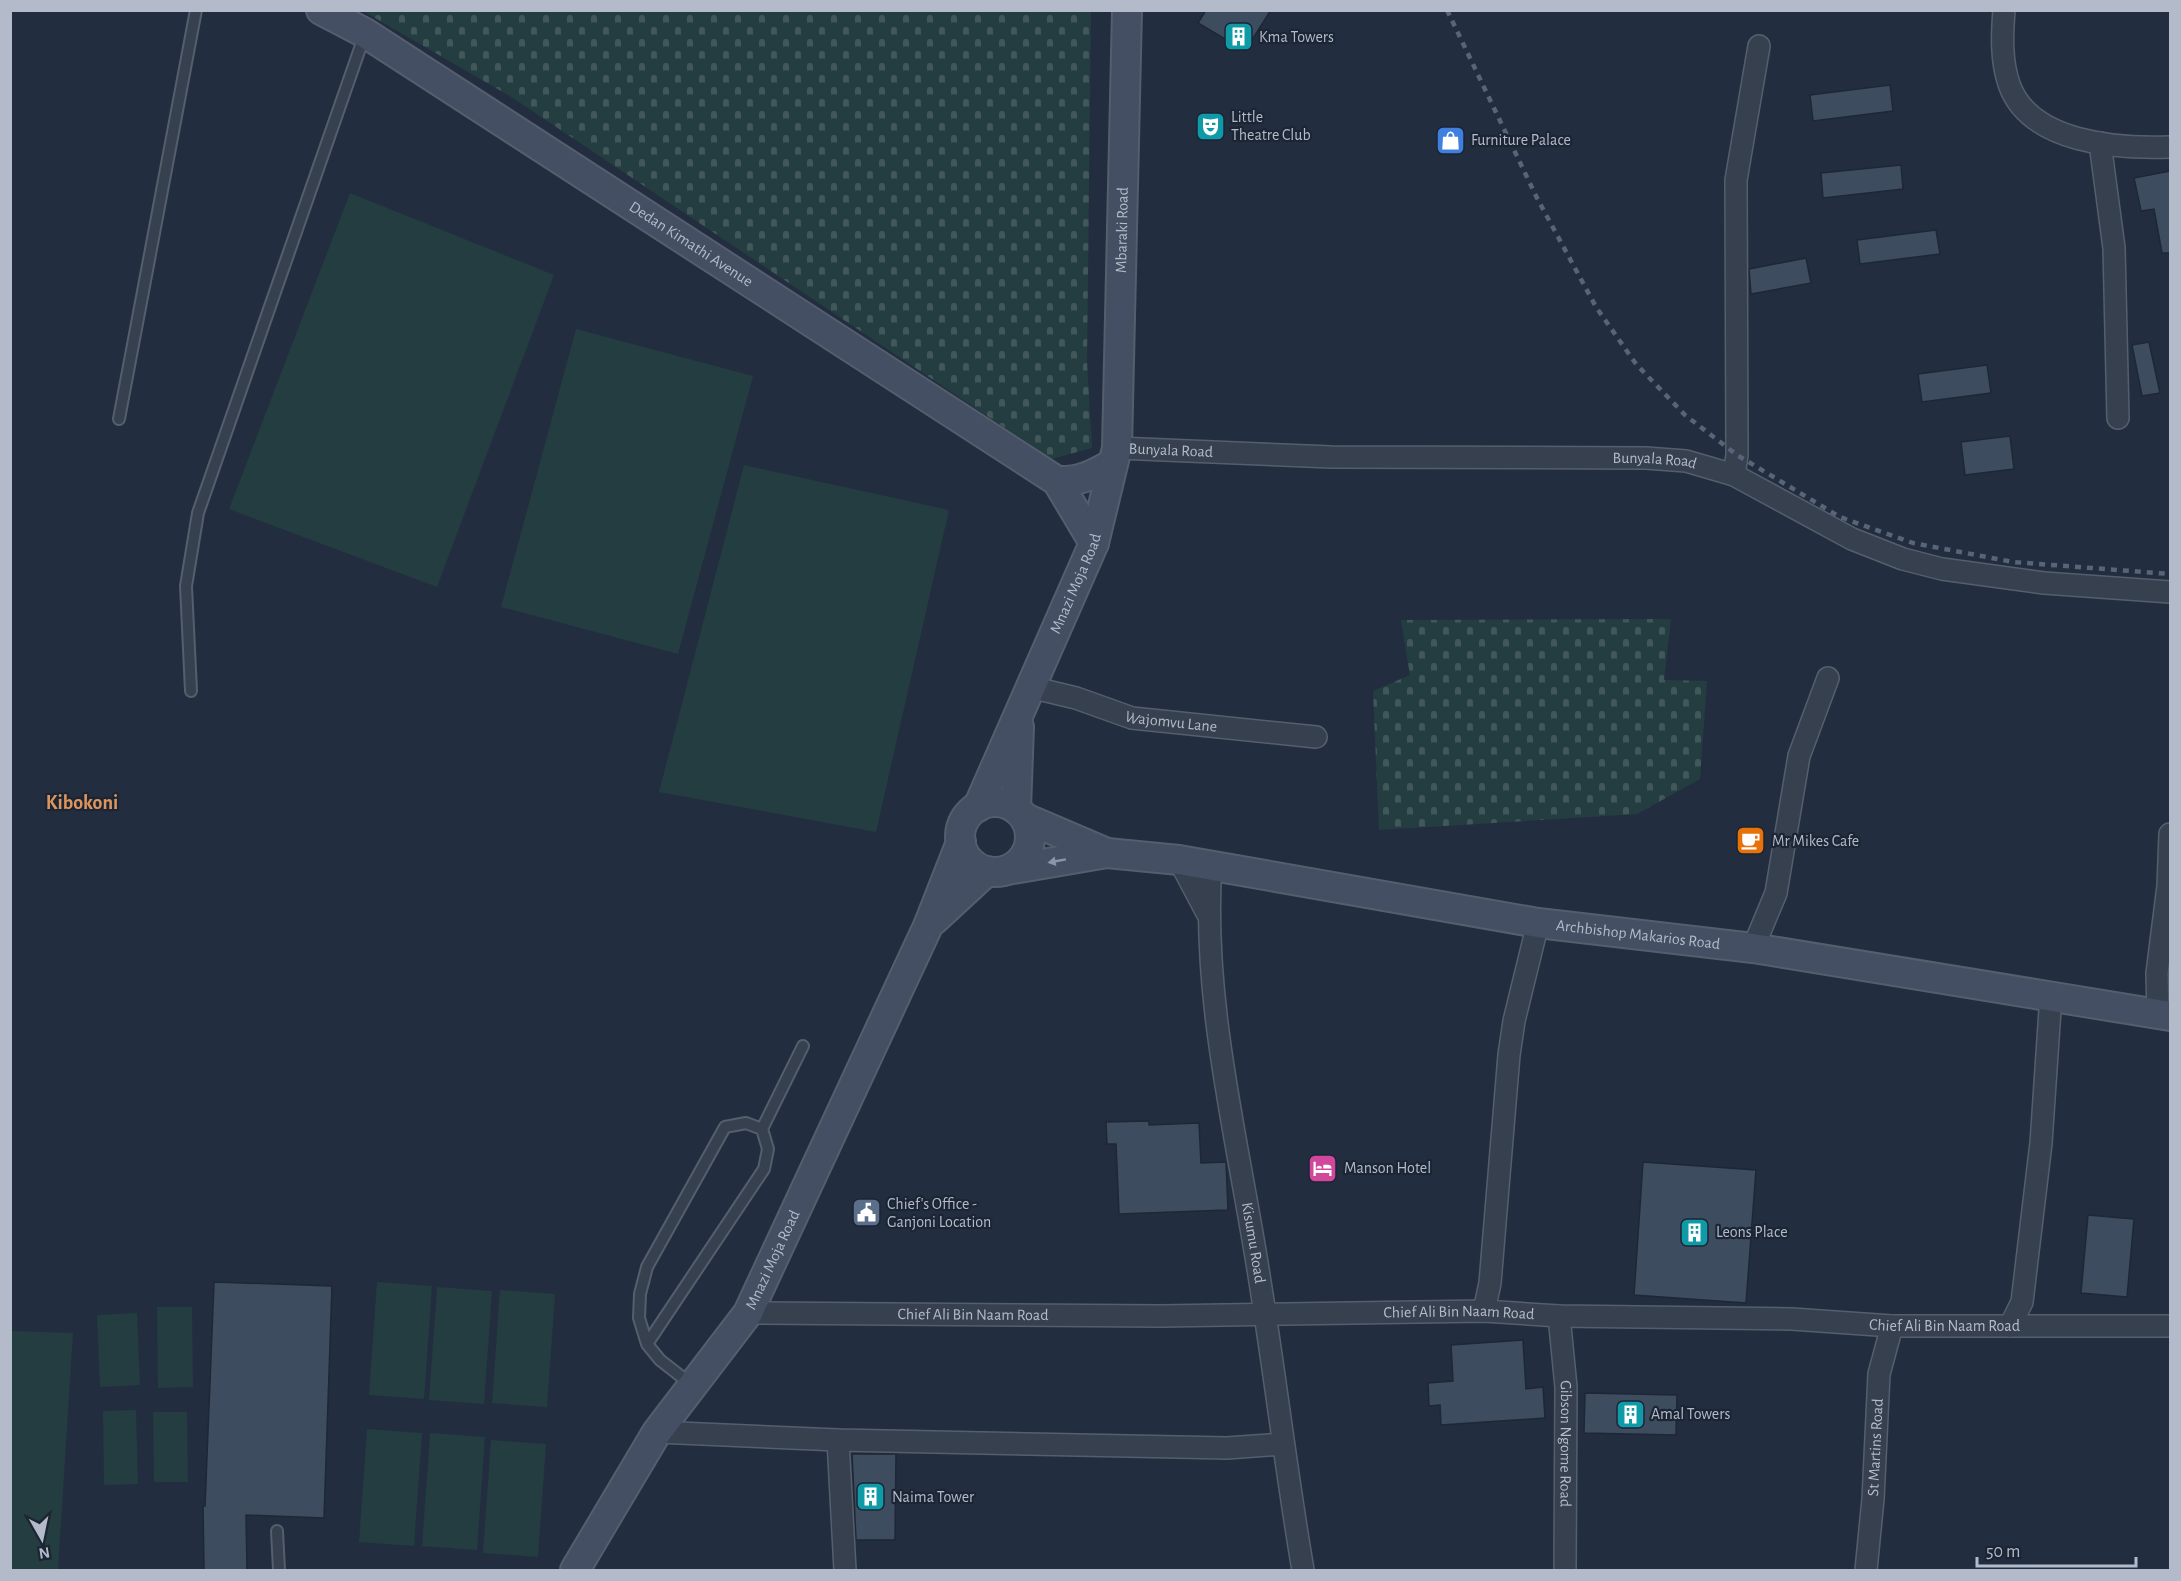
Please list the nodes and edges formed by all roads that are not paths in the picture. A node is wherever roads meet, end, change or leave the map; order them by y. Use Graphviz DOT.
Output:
graph roads {
  1 [pos="196,10"];
  2 [pos="321,10"];
  3 [pos="1127,10"];
  4 [pos="2004,10"];
  5 [pos="365,33"];
  6 [pos="1759,46"];
  7 [pos="2100,143"];
  8 [pos="2170,147"];
  9 [pos="2118,418"];
  10 [pos="119,419"];
  11 [pos="1115,456"];
  12 [pos="1734,475"];
  13 [pos="1057,481"];
  14 [pos="1094,543"];
  15 [pos="2170,592"];
  16 [pos="1828,678"];
  17 [pos="191,692"];
  18 [pos="1025,700"];
  19 [pos="1316,737"];
  20 [pos="978,807"];
  21 [pos="1020,813"];
  22 [pos="2170,834"];
  23 [pos="961,842"];
  24 [pos="1107,853"];
  25 [pos="1179,860"];
  26 [pos="1211,864"];
  27 [pos="997,870"];
  28 [pos="1208,914"];
  29 [pos="1538,923"];
  30 [pos="928,926"];
  31 [pos="1752,948"];
  32 [pos="2051,995"];
  33 [pos="2164,1015"];
  34 [pos="803,1046"];
  35 [pos="762,1129"];
  36 [pos="1484,1311"];
  37 [pos="748,1313"];
  38 [pos="1265,1314"];
  39 [pos="1559,1316"];
  40 [pos="1892,1326"];
  41 [pos="2010,1326"];
  42 [pos="2170,1326"];
  43 [pos="647,1344"];
  44 [pos="692,1386"];
  45 [pos="657,1432"];
  46 [pos="838,1440"];
  47 [pos="1283,1444"];
  48 [pos="277,1531"];
  49 [pos="279,1570"];
  50 [pos="575,1570"];
  51 [pos="845,1570"];
  52 [pos="1303,1570"];
  53 [pos="1565,1570"];
  54 [pos="1866,1570"];
  1 -- 10 [label="lane"];
  2 -- 5 [label="street, Dedan Kimathi Avenue"];
  3 -- 11 [label="street, Mbaraki Road"];
  4 -- 7 [label="street"];
  5 -- 13 [label="street, Dedan Kimathi Avenue"];
  5 -- 17 [label="lane"];
  6 -- 12 [label="street"];
  7 -- 8 [label="street"];
  7 -- 9 [label="street"];
  11 -- 12 [label="street, Bunyala Road"];
  11 -- 13 [label="street"];
  11 -- 14 [label="street, Mnazi Moja Road"];
  12 -- 15 [label="street, Bunyala Road"];
  13 -- 14 [label="street, Dedan Kimathi Avenue"];
  14 -- 18 [label="street, Mnazi Moja Road"];
  16 -- 31 [label="street"];
  18 -- 19 [label="street, Wajomvu Lane"];
  18 -- 20 [label="street, Mnazi Moja Road"];
  18 -- 21 [label="street"];
  20 -- 21 [label="street"];
  20 -- 23 [label="street"];
  21 -- 24 [label="street"];
  21 -- 27 [label="street"];
  22 -- 33 [label="street"];
  23 -- 27 [label="street"];
  23 -- 30 [label="street, Mnazi Moja Road"];
  24 -- 25 [label="street, Archbishop Makarios Road"];
  24 -- 27 [label="street, one-way"];
  25 -- 26 [label="street, Archbishop Makarios Road"];
  25 -- 28 [label="street, Kisumu Road"];
  26 -- 28 [label="street, Kisumu Road"];
  26 -- 29 [label="street, Archbishop Makarios Road"];
  27 -- 30 [label="street"];
  28 -- 38 [label="street, Kisumu Road"];
  29 -- 31 [label="street, Archbishop Makarios Road"];
  29 -- 36 [label="street"];
  30 -- 37 [label="street, Mnazi Moja Road"];
  31 -- 32 [label="street, Archbishop Makarios Road"];
  32 -- 33 [label="street, Archbishop Makarios Road"];
  32 -- 41 [label="street"];
  34 -- 35 [label="lane"];
  35 -- 43 [label="lane"];
  35 -- 43 [label="lane"];
  36 -- 38 [label="street, Chief Ali Bin Naam Road"];
  36 -- 39 [label="street, Chief Ali Bin Naam Road"];
  37 -- 38 [label="street, Chief Ali Bin Naam Road"];
  37 -- 44 [label="street, Mnazi Moja Road"];
  38 -- 47 [label="street, Kisumu Road"];
  39 -- 40 [label="street, Chief Ali Bin Naam Road"];
  39 -- 53 [label="street, Gibson Ngome Road"];
  40 -- 41 [label="street, Chief Ali Bin Naam Road"];
  40 -- 54 [label="street, St Martins Road"];
  41 -- 42 [label="street, Chief Ali Bin Naam Road"];
  43 -- 44 [label="lane"];
  44 -- 45 [label="street, Mnazi Moja Road"];
  45 -- 46 [label="street"];
  45 -- 50 [label="street, Mnazi Moja Road"];
  46 -- 47 [label="street"];
  46 -- 51 [label="street"];
  47 -- 52 [label="street, Kisumu Road"];
  48 -- 49 [label="lane"];
}
